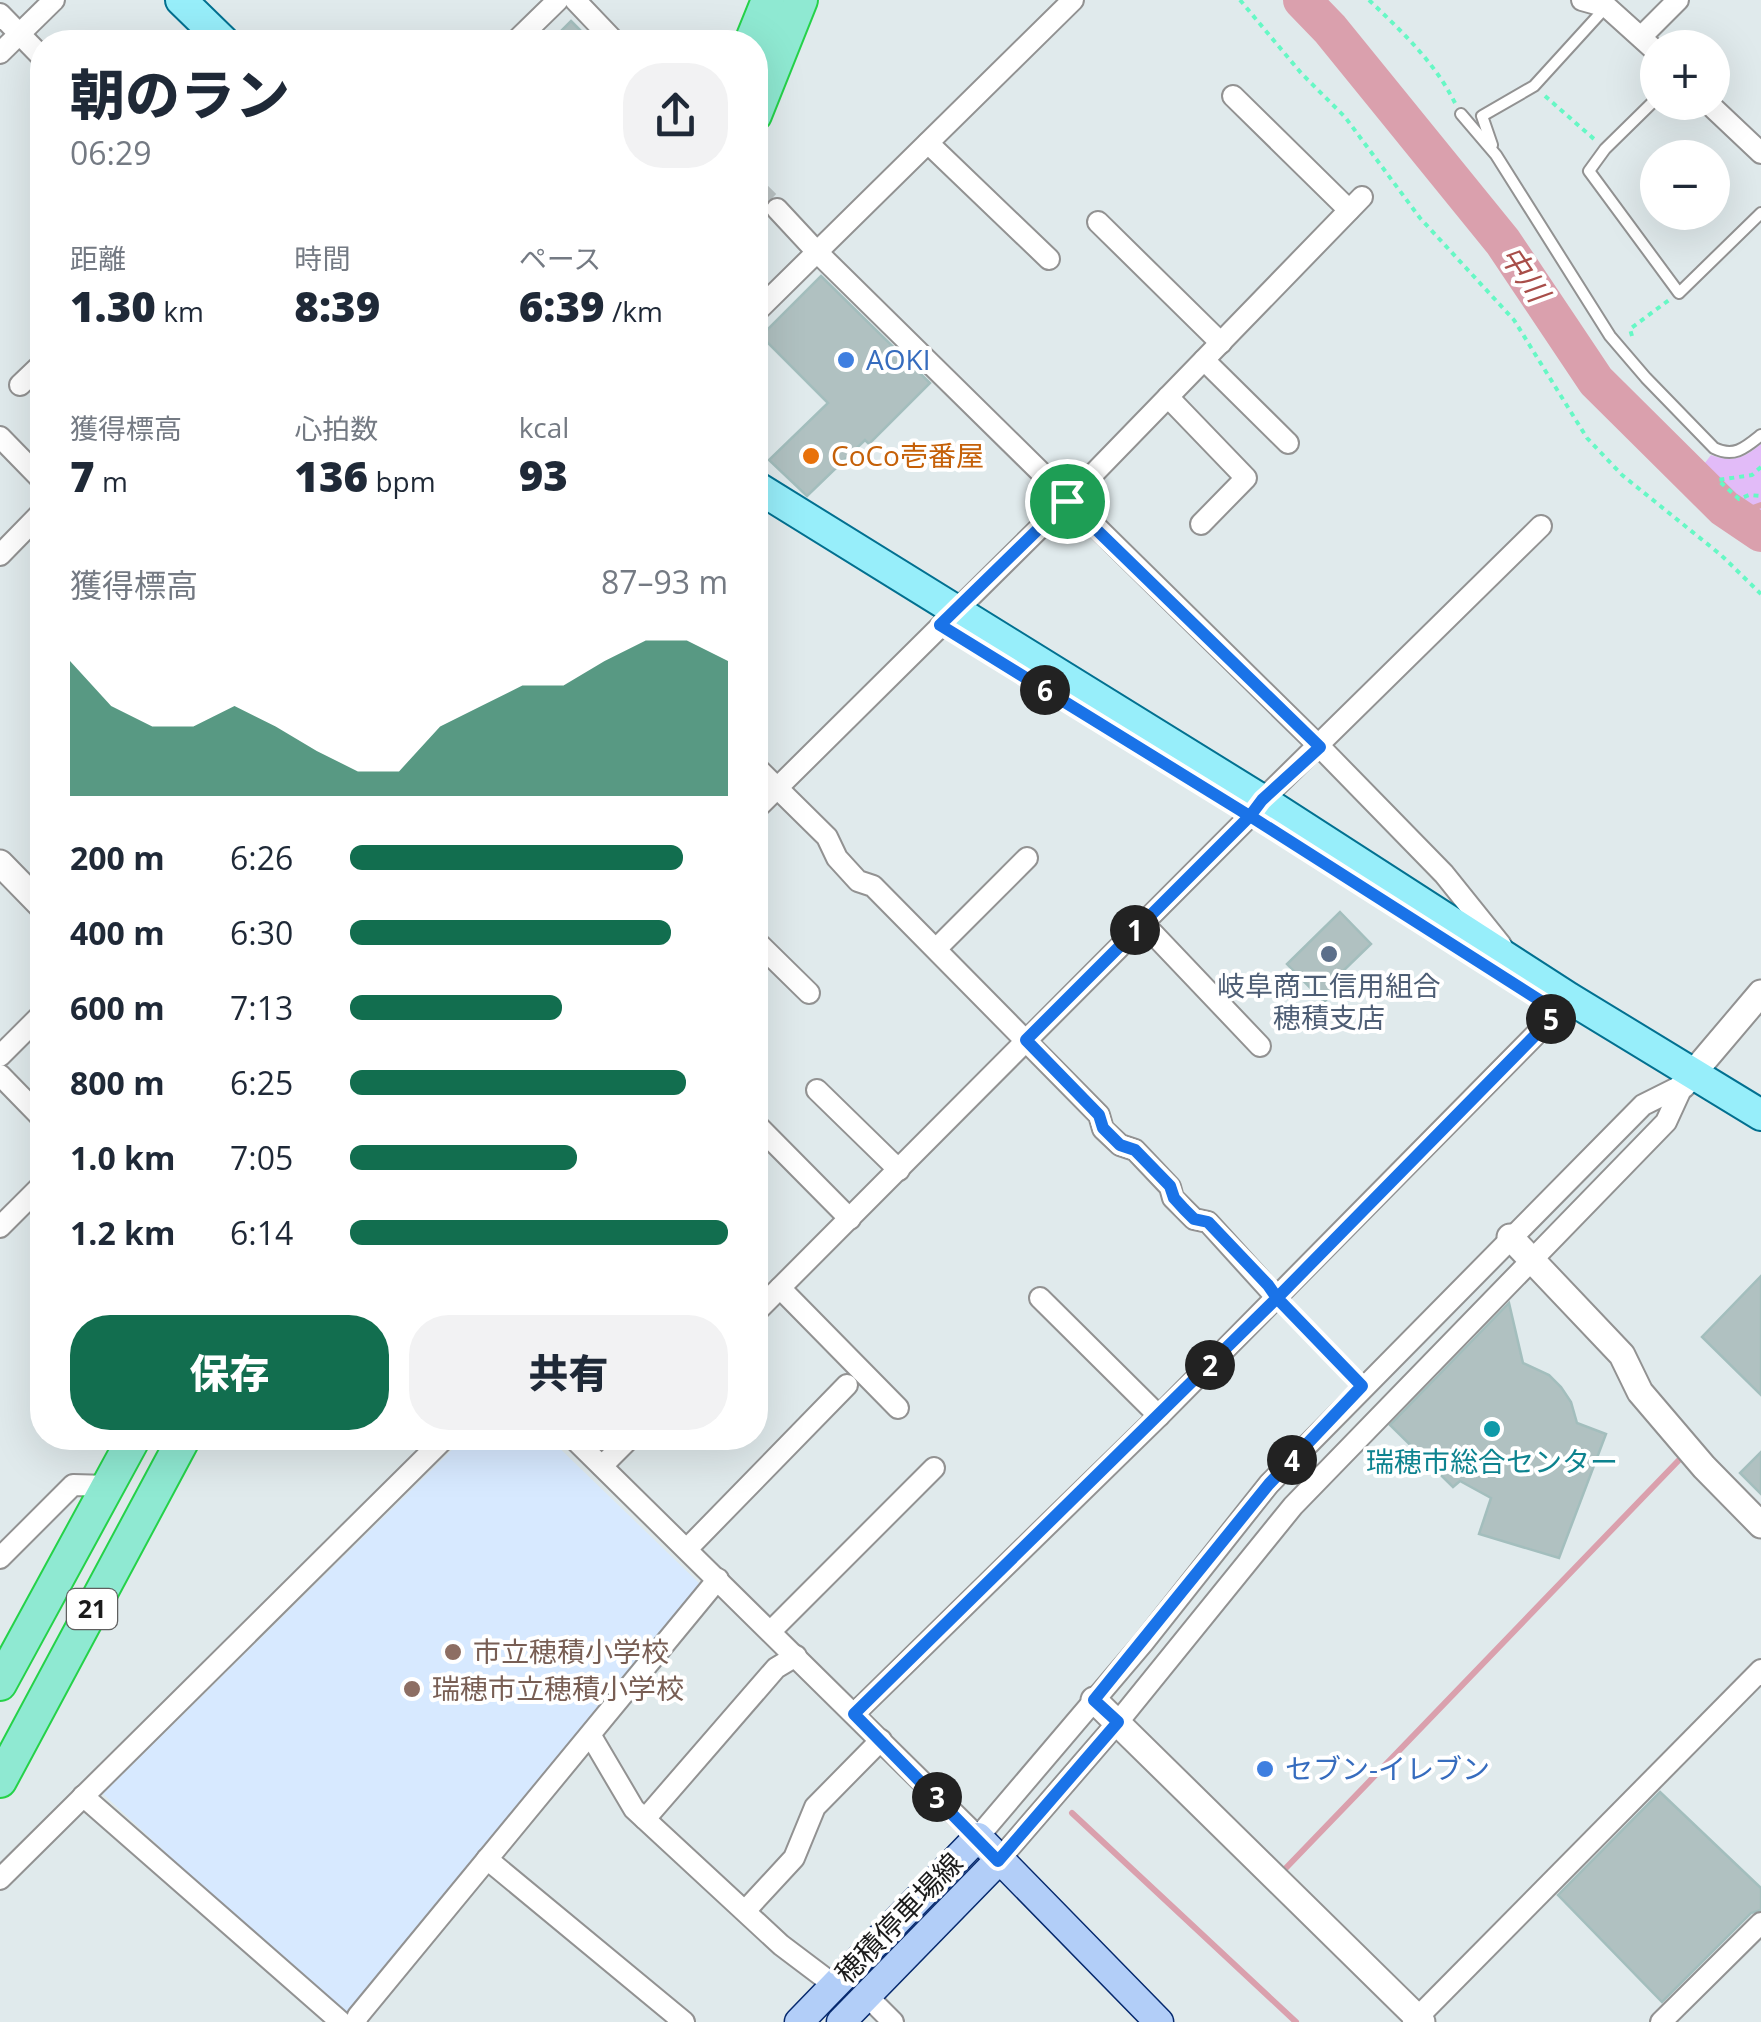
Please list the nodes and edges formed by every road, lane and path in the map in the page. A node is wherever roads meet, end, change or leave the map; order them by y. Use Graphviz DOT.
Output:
graph roads {
  1 [pos="54,0"];
  2 [pos="181,0"];
  3 [pos="558,0"];
  4 [pos="575,0"];
  5 [pos="768,0"];
  6 [pos="801,0"];
  7 [pos="1074,0"];
  8 [pos="1240,0"];
  9 [pos="1369,0"];
  10 [pos="1582,0"];
  11 [pos="1678,0"];
  12 [pos="1607,7"];
  13 [pos="0,14"];
  14 [pos="212,30"];
  15 [pos="527,30"];
  16 [pos="604,30"];
  17 [pos="757,30"];
  18 [pos="1648,30"];
  19 [pos="19,34"];
  20 [pos="1640,34"];
  21 [pos="30,45"];
  22 [pos="0,53"];
  23 [pos="768,82"];
  24 [pos="1534,86"];
  25 [pos="1234,96"];
  26 [pos="1461,114"];
  27 [pos="1640,115"];
  28 [pos="1726,120"];
  29 [pos="928,143"];
  30 [pos="1605,149"];
  31 [pos="1761,153"];
  32 [pos="1496,155"];
  33 [pos="777,209"];
  34 [pos="1761,213"];
  35 [pos="1098,222"];
  36 [pos="816,252"];
  37 [pos="1048,259"];
  38 [pos="1679,293"];
  39 [pos="768,300"];
  40 [pos="1221,343"];
  41 [pos="1204,360"];
  42 [pos="30,375"];
  43 [pos="1646,378"];
  44 [pos="20,385"];
  45 [pos="1168,397"];
  46 [pos="1761,435"];
  47 [pos="0,437"];
  48 [pos="1288,443"];
  49 [pos="30,468"];
  50 [pos="1761,468"];
  51 [pos="768,495"];
  52 [pos="1761,496"];
  53 [pos="1067,501"];
  54 [pos="768,517"];
  55 [pos="30,524"];
  56 [pos="1201,524"];
  57 [pos="1542,526"];
  58 [pos="0,555"];
  59 [pos="1761,594"];
  60 [pos="948,617"];
  61 [pos="1320,747"];
  62 [pos="768,779"];
  63 [pos="777,788"];
  64 [pos="768,797"];
  65 [pos="1253,811"];
  66 [pos="1027,858"];
  67 [pos="0,863"];
  68 [pos="30,894"];
  69 [pos="1142,923"];
  70 [pos="937,948"];
  71 [pos="768,953"];
  72 [pos="1512,958"];
  73 [pos="808,993"];
  74 [pos="1761,993"];
  75 [pos="1558,1012"];
  76 [pos="30,1027"];
  77 [pos="1026,1040"];
  78 [pos="1260,1046"];
  79 [pos="0,1060"];
  80 [pos="1688,1078"];
  81 [pos="817,1090"];
  82 [pos="30,1101"];
  83 [pos="1761,1114"];
  84 [pos="1761,1134"];
  85 [pos="768,1136"];
  86 [pos="899,1170"];
  87 [pos="30,1197"];
  88 [pos="850,1219"];
  89 [pos="0,1227"];
  90 [pos="1510,1237"];
  91 [pos="1531,1260"];
  92 [pos="780,1288"];
  93 [pos="1040,1298"];
  94 [pos="1277,1298"];
  95 [pos="768,1300"];
  96 [pos="847,1385"];
  97 [pos="1362,1386"];
  98 [pos="898,1408"];
  99 [pos="1159,1416"];
  100 [pos="128,1450"];
  101 [pos="178,1450"];
  102 [pos="433,1450"];
  103 [pos="585,1450"];
  104 [pos="618,1450"];
  105 [pos="602,1466"];
  106 [pos="934,1468"];
  107 [pos="109,1486"];
  108 [pos="1761,1525"];
  109 [pos="687,1549"];
  110 [pos="0,1558"];
  111 [pos="718,1579"];
  112 [pos="771,1631"];
  113 [pos="796,1656"];
  114 [pos="1761,1670"];
  115 [pos="0,1684"];
  116 [pos="1094,1700"];
  117 [pos="854,1714"];
  118 [pos="1118,1722"];
  119 [pos="591,1736"];
  120 [pos="881,1740"];
  121 [pos="0,1781"];
  122 [pos="84,1796"];
  123 [pos="645,1819"];
  124 [pos="978,1837"];
  125 [pos="486,1859"];
  126 [pos="998,1861"];
  127 [pos="0,1880"];
  128 [pos="745,1911"];
  129 [pos="1761,1922"];
  130 [pos="834,1985"];
  131 [pos="867,1996"];
  132 [pos="1418,2020"];
  133 [pos="341,2022"];
  134 [pos="356,2022"];
  135 [pos="684,2022"];
  136 [pos="799,2022"];
  137 [pos="841,2022"];
  138 [pos="893,2022"];
  139 [pos="1159,2022"];
  140 [pos="1661,2022"];
  1 -- 19 [label="street"];
  2 -- 14 [label="main road"];
  3 -- 15 [label="street"];
  4 -- 16 [label="street"];
  5 -- 17 [label="highway"];
  6 -- 23 [label="highway"];
  7 -- 29 [label="street"];
  8 -- 59 [label="path"];
  9 -- 26 [label="path"];
  10 -- 12 [label="street"];
  11 -- 18 [label="street"];
  12 -- 20 [label="street"];
  12 -- 24 [label="lane"];
  13 -- 19 [label="street"];
  19 -- 21 [label="street"];
  19 -- 22 [label="street"];
  24 -- 30 [label="path"];
  24 -- 32 [label="lane"];
  25 -- 40 [label="street"];
  26 -- 32 [label="lane"];
  27 -- 30 [label="lane"];
  28 -- 31 [label="street"];
  29 -- 36 [label="street"];
  29 -- 37 [label="street"];
  30 -- 38 [label="lane"];
  32 -- 43 [label="lane"];
  33 -- 36 [label="street"];
  34 -- 38 [label="lane"];
  35 -- 40 [label="street"];
  36 -- 39 [label="street"];
  36 -- 53 [label="street"];
  38 -- 43 [label="path"];
  40 -- 41 [label="street"];
  41 -- 45 [label="street"];
  41 -- 48 [label="street"];
  42 -- 44 [label="street"];
  43 -- 46 [label="lane"];
  45 -- 53 [label="street"];
  45 -- 56 [label="street"];
  47 -- 49 [label="street"];
  50 -- 52 [label="path"];
  51 -- 60 [label="main road"];
  53 -- 60 [label="street"];
  53 -- 61 [label="street"];
  54 -- 60 [label="main road"];
  55 -- 58 [label="street"];
  57 -- 61 [label="street"];
  60 -- 63 [label="street"];
  60 -- 65 [label="main road"];
  61 -- 65 [label="street"];
  61 -- 72 [label="street"];
  62 -- 63 [label="street"];
  63 -- 64 [label="street"];
  63 -- 70 [label="street"];
  65 -- 69 [label="street"];
  65 -- 72 [label="main road"];
  65 -- 75 [label="main road"];
  66 -- 70 [label="street"];
  67 -- 68 [label="street"];
  69 -- 77 [label="street"];
  69 -- 78 [label="street"];
  70 -- 77 [label="street"];
  71 -- 73 [label="street"];
  72 -- 80 [label="main road"];
  74 -- 80 [label="street"];
  75 -- 80 [label="main road"];
  75 -- 94 [label="street"];
  76 -- 79 [label="street"];
  77 -- 86 [label="street"];
  77 -- 94 [label="street"];
  79 -- 82 [label="street"];
  80 -- 83 [label="main road"];
  80 -- 84 [label="main road"];
  80 -- 90 [label="street"];
  80 -- 91 [label="street"];
  81 -- 86 [label="street"];
  85 -- 88 [label="street"];
  86 -- 88 [label="street"];
  87 -- 89 [label="street"];
  88 -- 92 [label="street"];
  90 -- 91 [label="street"];
  90 -- 97 [label="street"];
  91 -- 108 [label="street"];
  91 -- 118 [label="street"];
  92 -- 95 [label="street"];
  92 -- 98 [label="street"];
  93 -- 99 [label="street"];
  94 -- 97 [label="path"];
  94 -- 99 [label="street"];
  96 -- 109 [label="street"];
  97 -- 116 [label="street"];
  99 -- 117 [label="street"];
  100 -- 107 [label="highway, 21"];
  101 -- 121 [label="highway, 21"];
  102 -- 122 [label="street"];
  103 -- 105 [label="street"];
  104 -- 105 [label="street"];
  105 -- 109 [label="street"];
  106 -- 112 [label="street"];
  107 -- 110 [label="street"];
  107 -- 115 [label="highway, 21"];
  109 -- 111 [label="street"];
  111 -- 112 [label="street"];
  111 -- 119 [label="street"];
  112 -- 113 [label="street"];
  113 -- 117 [label="street"];
  113 -- 123 [label="street"];
  114 -- 132 [label="street"];
  116 -- 118 [label="street"];
  116 -- 124 [label="street"];
  117 -- 120 [label="street"];
  118 -- 126 [label="street"];
  118 -- 132 [label="street"];
  119 -- 123 [label="street"];
  119 -- 125 [label="street"];
  120 -- 124 [label="street"];
  120 -- 128 [label="street"];
  122 -- 127 [label="street"];
  122 -- 133 [label="street"];
  123 -- 128 [label="street"];
  124 -- 126 [label="main road, 穂積停車場線"];
  124 -- 130 [label="main road, 穂積停車場線"];
  125 -- 134 [label="street"];
  125 -- 135 [label="street"];
  126 -- 131 [label="main road, 穂積停車場線"];
  126 -- 139 [label="main road, 穂積停車場線"];
  128 -- 130 [label="street"];
  129 -- 140 [label="street"];
  130 -- 136 [label="main road, 穂積停車場線"];
  131 -- 137 [label="main road, 穂積停車場線"];
  131 -- 138 [label="street"];
}
